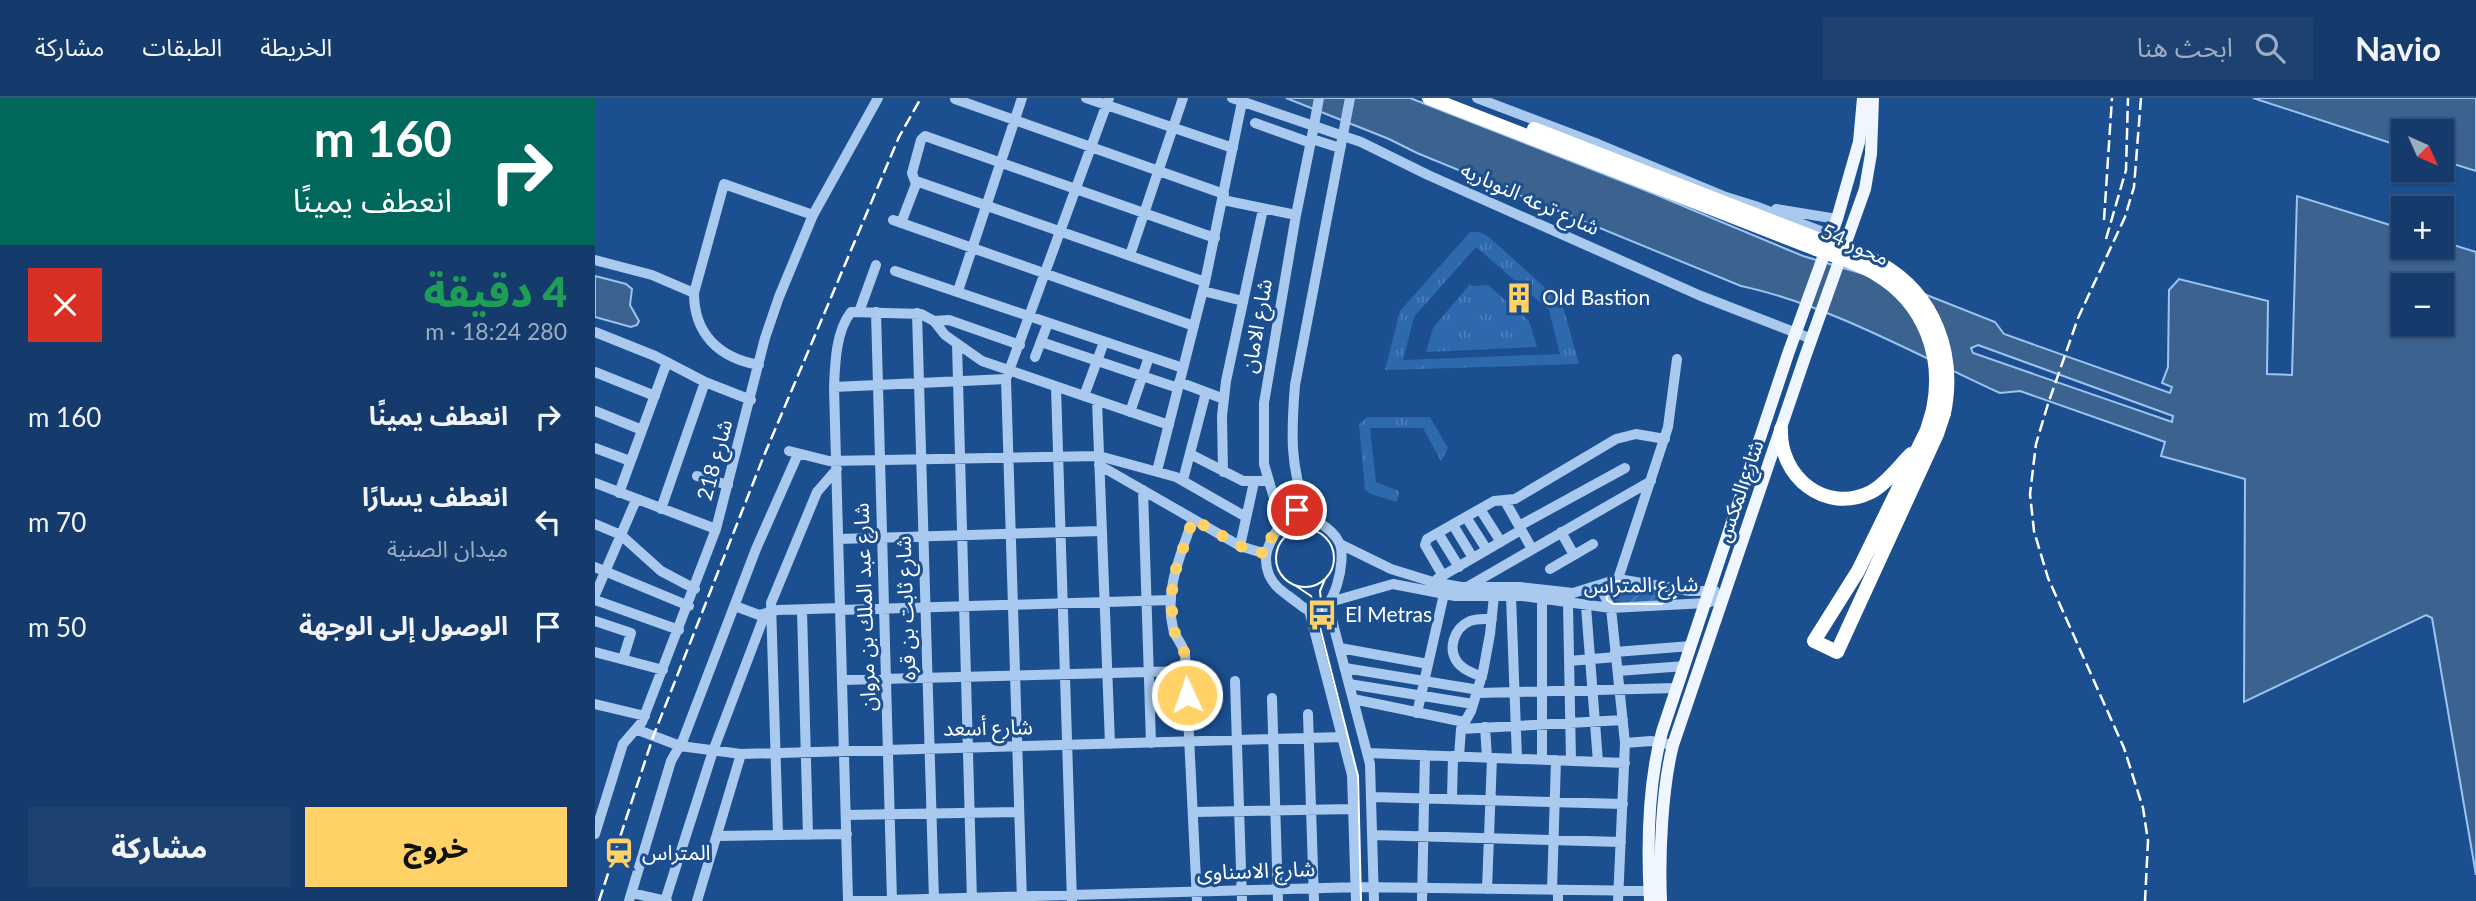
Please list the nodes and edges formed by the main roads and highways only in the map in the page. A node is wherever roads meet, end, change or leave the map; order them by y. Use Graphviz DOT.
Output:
graph roads {
  1 [pos="1429,98"];
  2 [pos="1455,98"];
  3 [pos="1863,98"];
  4 [pos="1874,98"];
  5 [pos="1823,246"];
  6 [pos="1938,412"];
  7 [pos="1781,429"];
  8 [pos="1919,446"];
  9 [pos="1737,506"];
  10 [pos="1753,511"];
  11 [pos="1655,896"];
  1 -- 5 [label="highway, محور 54"];
  2 -- 5 [label="highway, محور 54"];
  3 -- 5 [label="main road, شارع المكس"];
  4 -- 7 [label="main road, شارع المكس"];
  5 -- 6 [label="highway, محور 54, bridge"];
  5 -- 9 [label="main road, شارع المكس"];
  6 -- 8 [label="highway, محور 54"];
  6 -- 8 [label="highway, محور 54"];
  7 -- 8 [label="highway"];
  7 -- 10 [label="main road, شارع المكس"];
  9 -- 10 [label="main road"];
  9 -- 11 [label="main road, شارع المكس"];
  10 -- 11 [label="main road, شارع المكس"];
}
